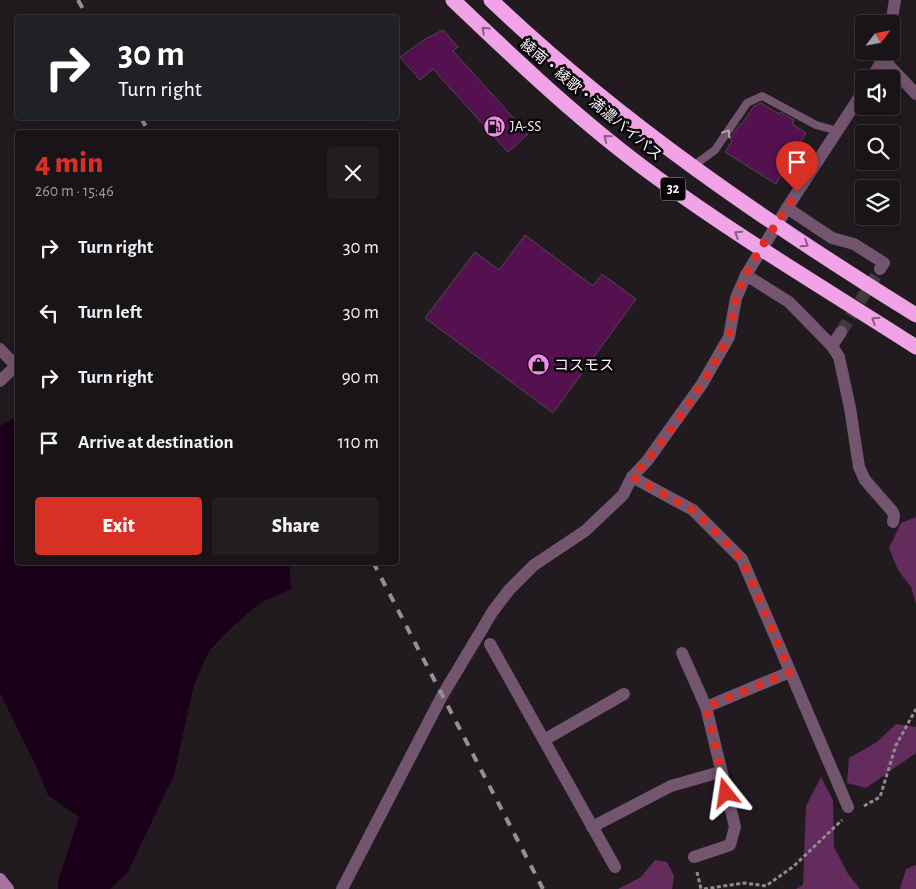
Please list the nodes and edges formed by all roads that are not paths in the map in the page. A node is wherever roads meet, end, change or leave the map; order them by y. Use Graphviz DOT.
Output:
graph roads {
  1 [pos="453,0"];
  2 [pos="491,0"];
  3 [pos="895,0"];
  4 [pos="892,15"];
  5 [pos="888,60"];
  6 [pos="916,94"];
  7 [pos="855,104"];
  8 [pos="838,130"];
  9 [pos="693,166"];
  10 [pos="787,208"];
  11 [pos="777,225"];
  12 [pos="762,249"];
  13 [pos="880,269"];
  14 [pos="746,275"];
  15 [pos="916,315"];
  16 [pos="841,332"];
  17 [pos="832,346"];
  18 [pos="916,347"];
  19 [pos="0,349"];
  20 [pos="15,363"];
  21 [pos="15,367"];
  22 [pos="0,381"];
  23 [pos="632,477"];
  24 [pos="893,522"];
  25 [pos="490,644"];
  26 [pos="682,653"];
  27 [pos="790,672"];
  28 [pos="624,694"];
  29 [pos="706,707"];
  30 [pos="544,740"];
  31 [pos="720,772"];
  32 [pos="851,812"];
  33 [pos="592,827"];
  34 [pos="694,857"];
  35 [pos="615,867"];
  36 [pos="0,879"];
  37 [pos="8,889"];
  38 [pos="342,889"];
  12 -- 1 [label="highway, 綾南・綾歌・満濃バイパス / 32, one-way"];
  2 -- 9 [label="highway, 綾南・綾歌・満濃バイパス / 32"];
  3 -- 4 [label="street"];
  5 -- 6 [label="street"];
  7 -- 8 [label="street"];
  9 -- 8 [label="lane, one-way"];
  8 -- 10 [label="street"];
  9 -- 11 [label="highway, 綾南・綾歌・満濃バイパス / 32"];
  10 -- 11 [label="street"];
  10 -- 13 [label="street"];
  11 -- 12 [label="street"];
  11 -- 15 [label="highway, 綾南・綾歌・満濃バイパス / 32, one-way"];
  12 -- 14 [label="street"];
  18 -- 12 [label="highway, 綾南・綾歌・満濃バイパス / 32, one-way"];
  14 -- 17 [label="street"];
  14 -- 23 [label="street"];
  16 -- 17 [label="street"];
  17 -- 24 [label="street"];
  19 -- 20 [label="street"];
  21 -- 22 [label="street"];
  23 -- 27 [label="street"];
  23 -- 38 [label="street"];
  25 -- 30 [label="street"];
  26 -- 29 [label="street"];
  27 -- 29 [label="street"];
  27 -- 32 [label="street"];
  28 -- 30 [label="street"];
  29 -- 31 [label="street"];
  30 -- 33 [label="street"];
  31 -- 33 [label="street"];
  31 -- 34 [label="street"];
  33 -- 35 [label="street"];
  36 -- 37 [label="main road"];
}
